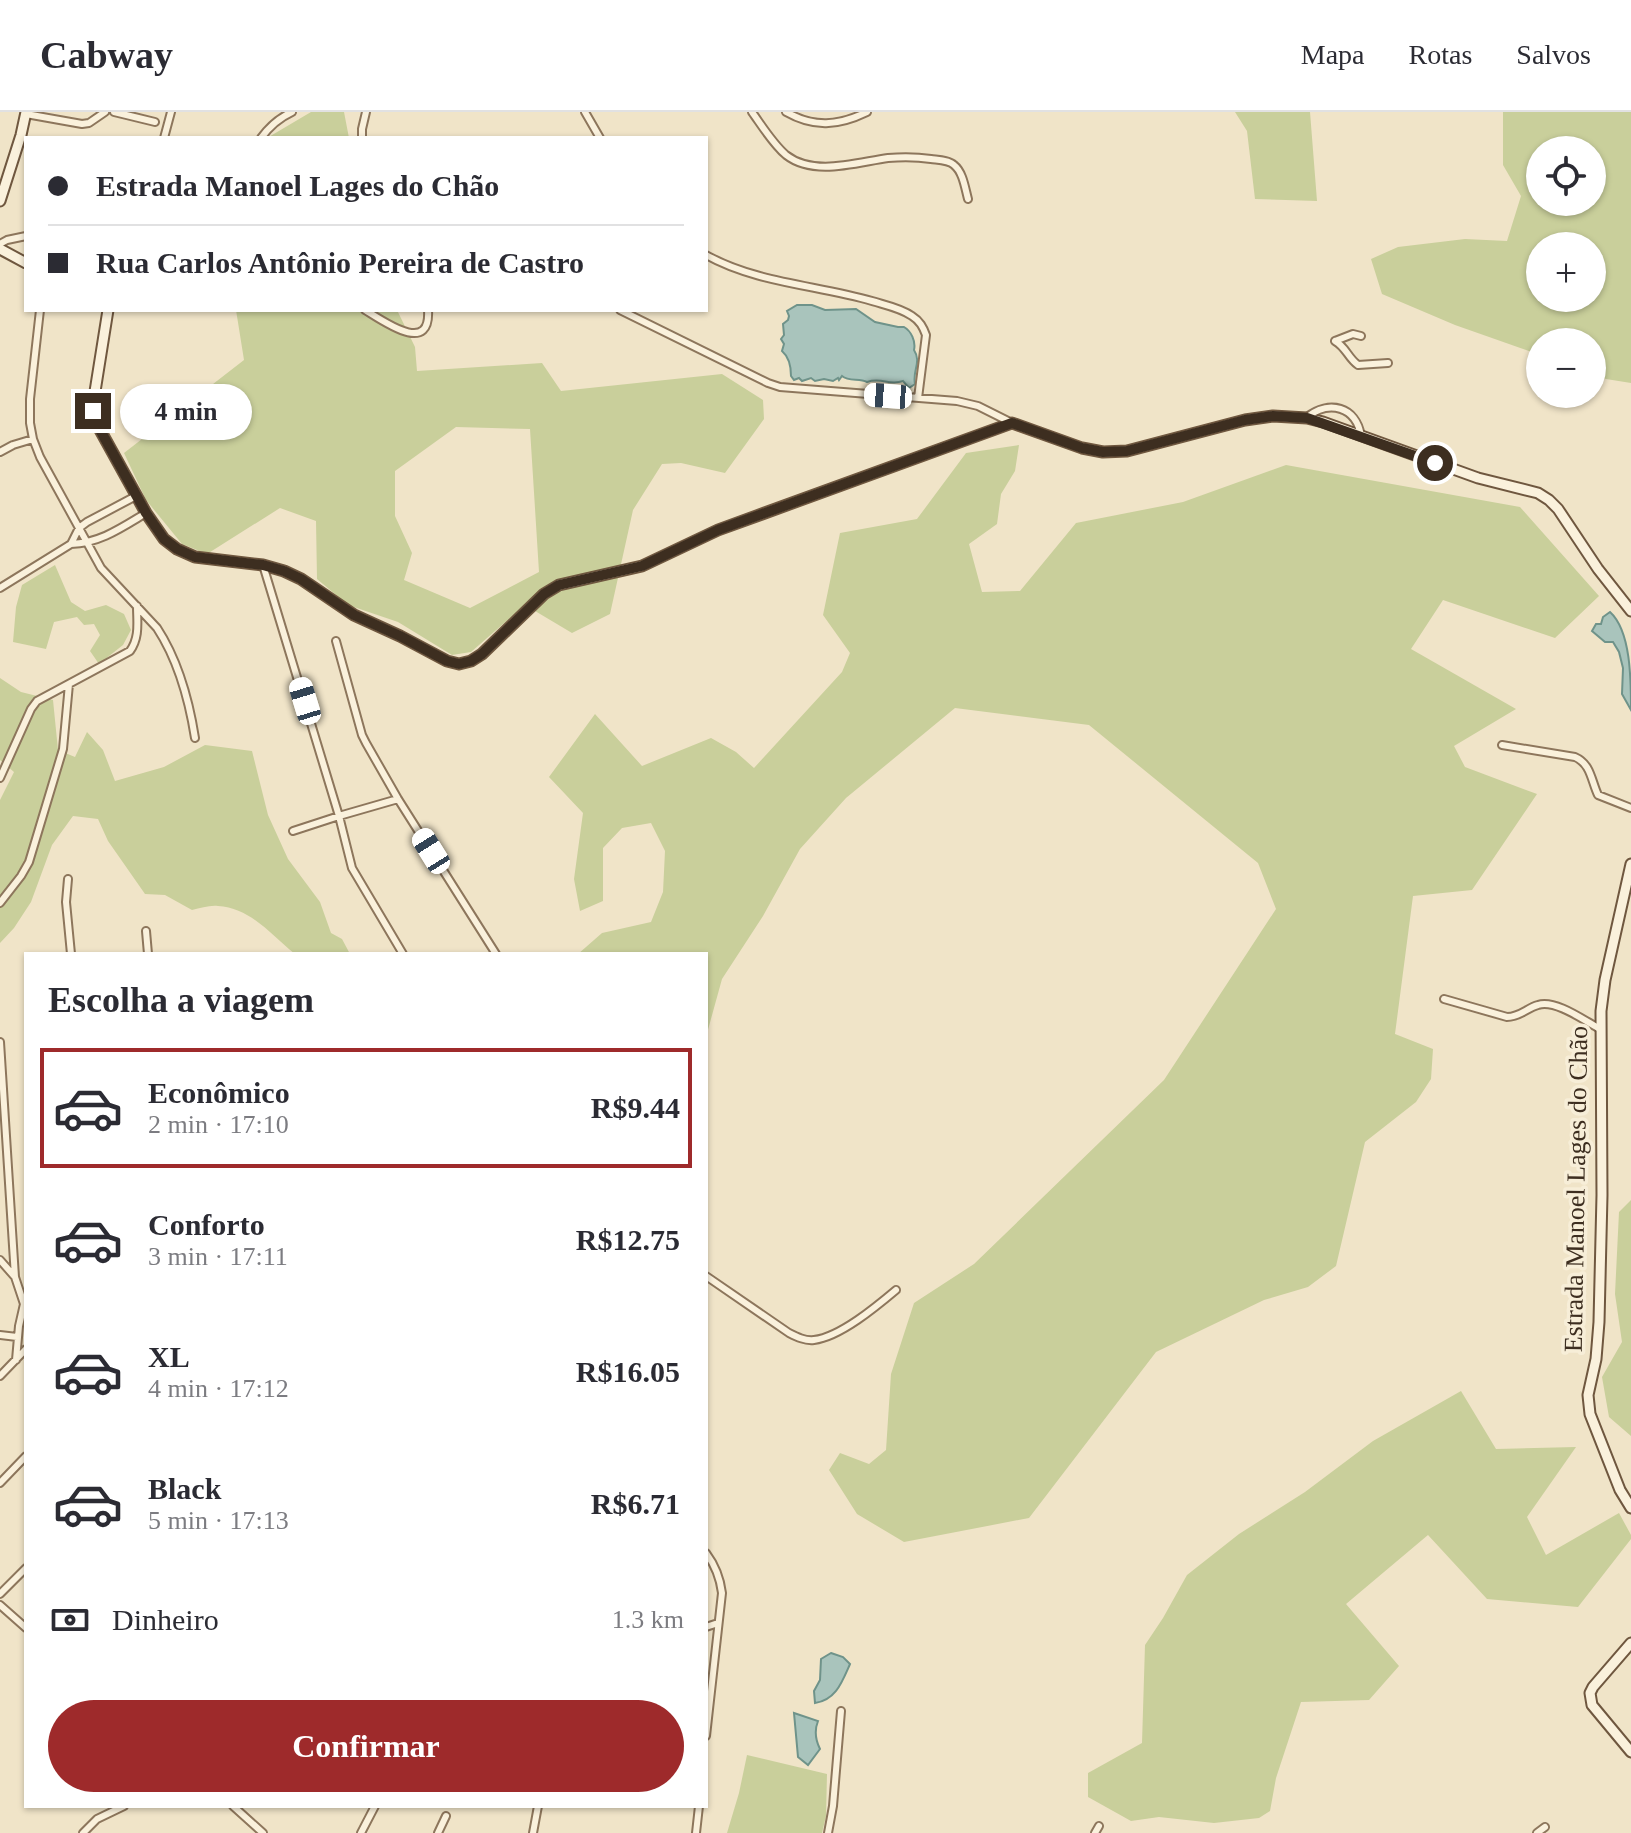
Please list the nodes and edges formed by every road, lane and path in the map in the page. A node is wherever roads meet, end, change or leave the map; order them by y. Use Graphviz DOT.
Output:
graph roads {
  1 [pos="105,112"];
  2 [pos="114,112"];
  3 [pos="171,112"];
  4 [pos="292,112"];
  5 [pos="366,112"];
  6 [pos="585,112"];
  7 [pos="752,112"];
  8 [pos="786,112"];
  9 [pos="867,112"];
  10 [pos="26,113"];
  11 [pos="155,122"];
  12 [pos="165,136"];
  13 [pos="262,136"];
  14 [pos="362,136"];
  15 [pos="599,136"];
  16 [pos="968,199"];
  17 [pos="0,201"];
  18 [pos="24,236"];
  19 [pos="0,246"];
  20 [pos="708,256"];
  21 [pos="24,262"];
  22 [pos="40,312"];
  23 [pos="108,312"];
  24 [pos="368,312"];
  25 [pos="428,312"];
  26 [pos="624,312"];
  27 [pos="1361,336"];
  28 [pos="1388,363"];
  29 [pos="918,398"];
  30 [pos="1307,418"];
  31 [pos="1012,423"];
  32 [pos="1361,436"];
  33 [pos="33,439"];
  34 [pos="0,452"];
  35 [pos="136,496"];
  36 [pos="146,513"];
  37 [pos="79,528"];
  38 [pos="88,543"];
  39 [pos="71,544"];
  40 [pos="263,565"];
  41 [pos="0,588"];
  42 [pos="137,606"];
  43 [pos="1631,611"];
  44 [pos="336,641"];
  45 [pos="69,684"];
  46 [pos="195,738"];
  47 [pos="1502,745"];
  48 [pos="0,778"];
  49 [pos="398,799"];
  50 [pos="1631,808"];
  51 [pos="339,816"];
  52 [pos="293,831"];
  53 [pos="1631,864"];
  54 [pos="68,879"];
  55 [pos="0,903"];
  56 [pos="146,931"];
  57 [pos="71,952"];
  58 [pos="148,952"];
  59 [pos="402,952"];
  60 [pos="495,952"];
  61 [pos="1444,999"];
  62 [pos="1600,1029"];
  63 [pos="0,1042"];
  64 [pos="0,1260"];
  65 [pos="15,1277"];
  66 [pos="708,1277"];
  67 [pos="896,1290"];
  68 [pos="0,1335"];
  69 [pos="17,1337"];
  70 [pos="24,1351"];
  71 [pos="16,1360"];
  72 [pos="0,1376"];
  73 [pos="24,1458"];
  74 [pos="0,1483"];
  75 [pos="1631,1508"];
  76 [pos="708,1556"];
  77 [pos="24,1570"];
  78 [pos="0,1594"];
  79 [pos="0,1605"];
  80 [pos="718,1623"];
  81 [pos="24,1626"];
  82 [pos="708,1626"];
  83 [pos="1631,1643"];
  84 [pos="841,1711"];
  85 [pos="708,1717"];
  86 [pos="1631,1752"];
  87 [pos="120,1808"];
  88 [pos="235,1808"];
  89 [pos="374,1808"];
  90 [pos="538,1808"];
  91 [pos="699,1808"];
  92 [pos="446,1816"];
  93 [pos="1545,1827"];
  94 [pos="260,1831"];
  95 [pos="83,1833"];
  96 [pos="247,1833"];
  97 [pos="361,1833"];
  98 [pos="438,1833"];
  99 [pos="533,1833"];
  100 [pos="696,1833"];
  101 [pos="828,1833"];
  102 [pos="1537,1833"];
  1 -- 10 [label="street"];
  2 -- 11 [label="street"];
  3 -- 12 [label="street"];
  4 -- 13 [label="street"];
  5 -- 14 [label="street"];
  6 -- 15 [label="street"];
  7 -- 16 [label="street"];
  8 -- 9 [label="street"];
  10 -- 17 [label="street"];
  18 -- 19 [label="street"];
  19 -- 21 [label="street"];
  20 -- 29 [label="street"];
  22 -- 33 [label="street"];
  23 -- 35 [label="street"];
  24 -- 25 [label="street"];
  26 -- 29 [label="street"];
  27 -- 28 [label="street"];
  29 -- 31 [label="street"];
  30 -- 31 [label="street"];
  30 -- 32 [label="street"];
  30 -- 32 [label="street"];
  31 -- 40 [label="street"];
  32 -- 43 [label="street"];
  33 -- 34 [label="street"];
  33 -- 37 [label="street"];
  35 -- 36 [label="street"];
  35 -- 37 [label="street"];
  36 -- 38 [label="street"];
  36 -- 40 [label="street"];
  37 -- 38 [label="street"];
  37 -- 39 [label="street"];
  38 -- 39 [label="street"];
  38 -- 42 [label="street"];
  39 -- 41 [label="street"];
  40 -- 51 [label="street"];
  42 -- 45 [label="street"];
  42 -- 46 [label="street"];
  44 -- 49 [label="street"];
  45 -- 48 [label="street"];
  45 -- 55 [label="street"];
  47 -- 50 [label="street"];
  49 -- 51 [label="street"];
  49 -- 60 [label="street"];
  51 -- 52 [label="street"];
  51 -- 59 [label="street"];
  53 -- 62 [label="street, Estrada Manoel Lages do Chão"];
  54 -- 57 [label="street"];
  56 -- 58 [label="street"];
  61 -- 62 [label="street"];
  62 -- 75 [label="street, Estrada Manoel Lages do Chão"];
  63 -- 65 [label="street"];
  64 -- 65 [label="street"];
  65 -- 69 [label="street"];
  66 -- 67 [label="street"];
  68 -- 69 [label="street"];
  69 -- 71 [label="street"];
  70 -- 71 [label="street"];
  71 -- 72 [label="street"];
  73 -- 74 [label="street"];
  76 -- 80 [label="street"];
  77 -- 78 [label="street"];
  79 -- 81 [label="street"];
  80 -- 82 [label="street"];
  80 -- 85 [label="street"];
  83 -- 86 [label="street"];
  84 -- 101 [label="street"];
  87 -- 95 [label="street"];
  88 -- 94 [label="street"];
  89 -- 97 [label="street"];
  90 -- 99 [label="street"];
  91 -- 100 [label="street"];
  92 -- 98 [label="street"];
  93 -- 102 [label="street"];
  94 -- 96 [label="street"];
}
